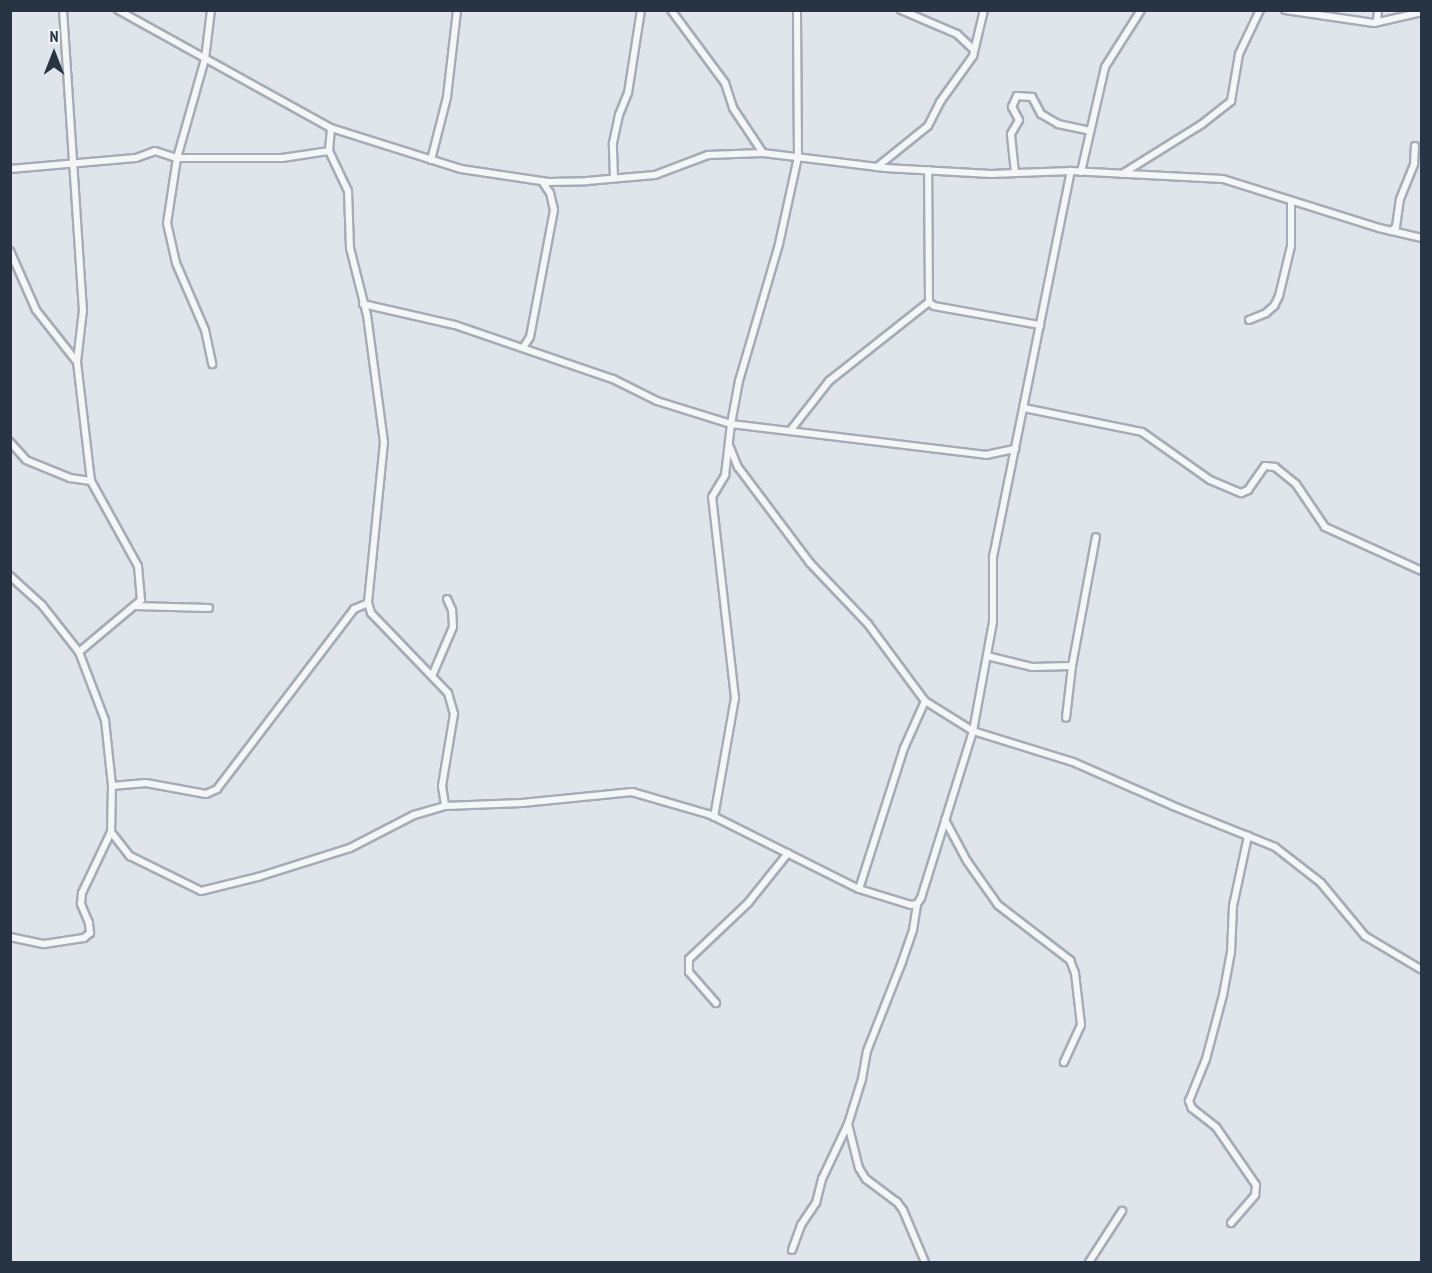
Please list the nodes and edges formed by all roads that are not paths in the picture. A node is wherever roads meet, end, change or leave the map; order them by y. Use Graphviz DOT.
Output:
graph roads {
  1 [pos="63,10"];
  2 [pos="118,10"];
  3 [pos="211,10"];
  4 [pos="457,10"];
  5 [pos="641,10"];
  6 [pos="670,10"];
  7 [pos="797,10"];
  8 [pos="901,10"];
  9 [pos="984,10"];
  10 [pos="1141,10"];
  11 [pos="1260,10"];
  12 [pos="1285,10"];
  13 [pos="1378,10"];
  14 [pos="1422,12"];
  15 [pos="1377,22"];
  16 [pos="974,50"];
  17 [pos="205,59"];
  18 [pos="331,128"];
  19 [pos="1090,131"];
  20 [pos="1415,146"];
  21 [pos="329,151"];
  22 [pos="763,153"];
  23 [pos="798,157"];
  24 [pos="177,158"];
  25 [pos="431,160"];
  26 [pos="73,162"];
  27 [pos="877,167"];
  28 [pos="10,169"];
  29 [pos="928,170"];
  30 [pos="1071,171"];
  31 [pos="1081,172"];
  32 [pos="1015,173"];
  33 [pos="1122,174"];
  34 [pos="614,178"];
  35 [pos="542,181"];
  36 [pos="1292,201"];
  37 [pos="1391,231"];
  38 [pos="1422,238"];
  39 [pos="10,250"];
  40 [pos="929,302"];
  41 [pos="363,304"];
  42 [pos="1249,320"];
  43 [pos="1040,325"];
  44 [pos="523,348"];
  45 [pos="77,362"];
  46 [pos="212,364"];
  47 [pos="1024,408"];
  48 [pos="731,423"];
  49 [pos="790,431"];
  50 [pos="10,442"];
  51 [pos="729,445"];
  52 [pos="1015,449"];
  53 [pos="91,481"];
  54 [pos="1096,537"];
  55 [pos="1422,572"];
  56 [pos="10,576"];
  57 [pos="447,599"];
  58 [pos="368,603"];
  59 [pos="134,606"];
  60 [pos="209,608"];
  61 [pos="79,652"];
  62 [pos="987,656"];
  63 [pos="1072,666"];
  64 [pos="432,676"];
  65 [pos="925,701"];
  66 [pos="1066,718"];
  67 [pos="973,731"];
  68 [pos="112,786"];
  69 [pos="445,806"];
  70 [pos="714,817"];
  71 [pos="945,820"];
  72 [pos="111,832"];
  73 [pos="1248,836"];
  74 [pos="788,853"];
  75 [pos="860,889"];
  76 [pos="917,904"];
  77 [pos="10,937"];
  78 [pos="1422,970"];
  79 [pos="716,1003"];
  80 [pos="1064,1062"];
  81 [pos="848,1124"];
  82 [pos="1122,1211"];
  83 [pos="1231,1223"];
  84 [pos="792,1250"];
  85 [pos="925,1263"];
  86 [pos="1089,1263"];
  1 -- 26 [label="street"];
  2 -- 17 [label="street"];
  3 -- 17 [label="street"];
  4 -- 25 [label="street"];
  5 -- 34 [label="street"];
  6 -- 22 [label="street"];
  7 -- 23 [label="street"];
  8 -- 16 [label="street"];
  9 -- 16 [label="street"];
  10 -- 19 [label="street"];
  11 -- 33 [label="street"];
  12 -- 15 [label="street"];
  13 -- 15 [label="street"];
  14 -- 15 [label="street"];
  16 -- 27 [label="street"];
  17 -- 18 [label="street"];
  17 -- 24 [label="street"];
  18 -- 21 [label="street"];
  18 -- 25 [label="street"];
  19 -- 31 [label="street"];
  19 -- 32 [label="street"];
  20 -- 37 [label="street"];
  21 -- 24 [label="street"];
  21 -- 41 [label="street"];
  22 -- 23 [label="street"];
  22 -- 34 [label="street"];
  23 -- 27 [label="street"];
  23 -- 48 [label="street"];
  24 -- 26 [label="street"];
  24 -- 46 [label="street"];
  25 -- 35 [label="street"];
  26 -- 28 [label="street"];
  26 -- 45 [label="street"];
  27 -- 29 [label="street"];
  29 -- 32 [label="street"];
  29 -- 40 [label="street"];
  30 -- 31 [label="street"];
  30 -- 32 [label="street"];
  30 -- 43 [label="street"];
  31 -- 33 [label="street"];
  33 -- 36 [label="street"];
  34 -- 35 [label="street"];
  35 -- 44 [label="street"];
  36 -- 37 [label="street"];
  36 -- 42 [label="street"];
  37 -- 38 [label="street"];
  39 -- 45 [label="street"];
  40 -- 43 [label="street"];
  40 -- 49 [label="street"];
  41 -- 44 [label="street"];
  41 -- 58 [label="street"];
  43 -- 47 [label="street"];
  44 -- 48 [label="street"];
  45 -- 53 [label="street"];
  47 -- 52 [label="street"];
  47 -- 55 [label="street"];
  48 -- 49 [label="street"];
  48 -- 51 [label="street"];
  49 -- 52 [label="street"];
  50 -- 53 [label="street"];
  51 -- 65 [label="street"];
  51 -- 70 [label="street"];
  52 -- 62 [label="street"];
  53 -- 59 [label="street"];
  54 -- 63 [label="street"];
  56 -- 61 [label="street"];
  57 -- 64 [label="street"];
  58 -- 64 [label="street"];
  58 -- 68 [label="street"];
  59 -- 60 [label="street"];
  59 -- 61 [label="street"];
  61 -- 68 [label="street"];
  62 -- 63 [label="street"];
  62 -- 67 [label="street"];
  63 -- 66 [label="street"];
  64 -- 69 [label="street"];
  65 -- 67 [label="street"];
  65 -- 75 [label="street"];
  67 -- 71 [label="street"];
  67 -- 73 [label="street"];
  68 -- 72 [label="street"];
  69 -- 70 [label="street"];
  69 -- 72 [label="street"];
  70 -- 74 [label="street"];
  71 -- 76 [label="street"];
  71 -- 80 [label="street"];
  72 -- 77 [label="street"];
  73 -- 78 [label="street"];
  73 -- 83 [label="street"];
  74 -- 75 [label="street"];
  74 -- 79 [label="street"];
  75 -- 76 [label="street"];
  76 -- 81 [label="street"];
  81 -- 84 [label="street"];
  81 -- 85 [label="street"];
  82 -- 86 [label="street"];
}
